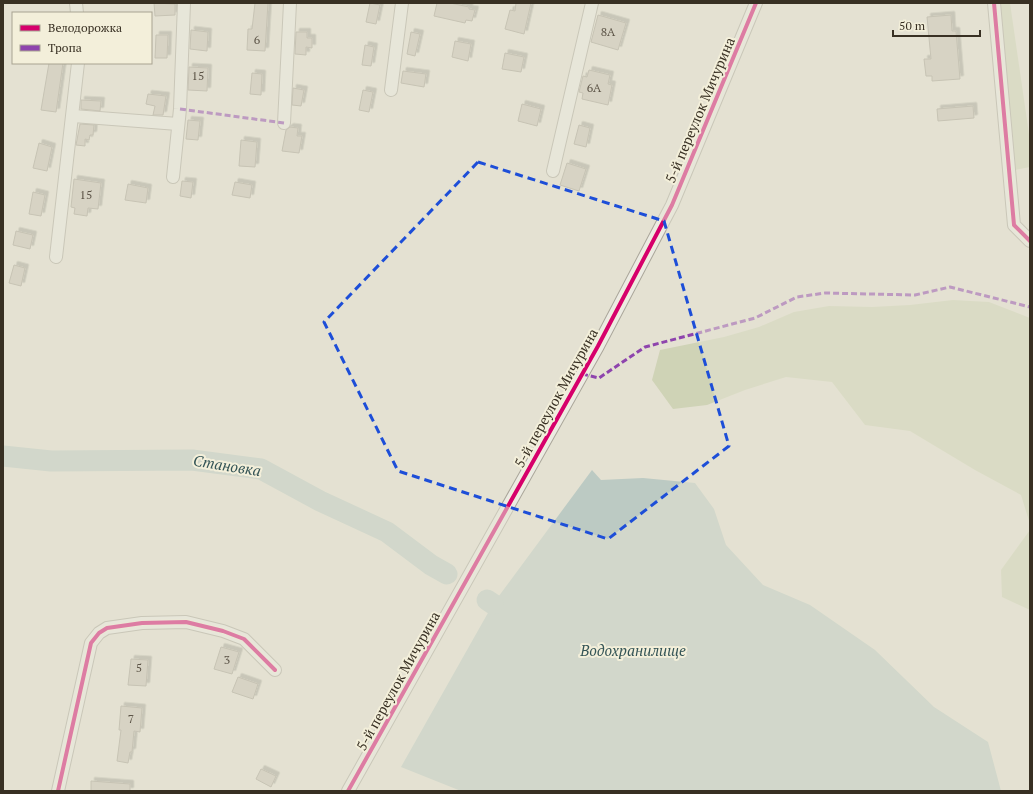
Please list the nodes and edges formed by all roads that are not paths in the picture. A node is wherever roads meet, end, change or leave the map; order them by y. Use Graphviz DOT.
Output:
graph roads {
  1 [pos="184,3"];
  2 [pos="290,3"];
  3 [pos="402,3"];
  4 [pos="592,3"];
  5 [pos="756,3"];
  6 [pos="994,3"];
  7 [pos="78,64"];
  8 [pos="391,90"];
  9 [pos="73,116"];
  10 [pos="284,123"];
  11 [pos="178,124"];
  12 [pos="553,171"];
  13 [pos="173,177"];
  14 [pos="1030,241"];
  15 [pos="56,257"];
  16 [pos="275,670"];
  17 [pos="58,791"];
  18 [pos="348,791"];
  1 -- 11 [label="street"];
  2 -- 10 [label="street"];
  3 -- 8 [label="street"];
  4 -- 12 [label="street"];
  5 -- 18 [label="street, 5-й переулок Мичурина"];
  6 -- 14 [label="street"];
  7 -- 9 [label="street"];
  9 -- 11 [label="street"];
  9 -- 15 [label="street"];
  11 -- 13 [label="street"];
  16 -- 17 [label="street"];
}
